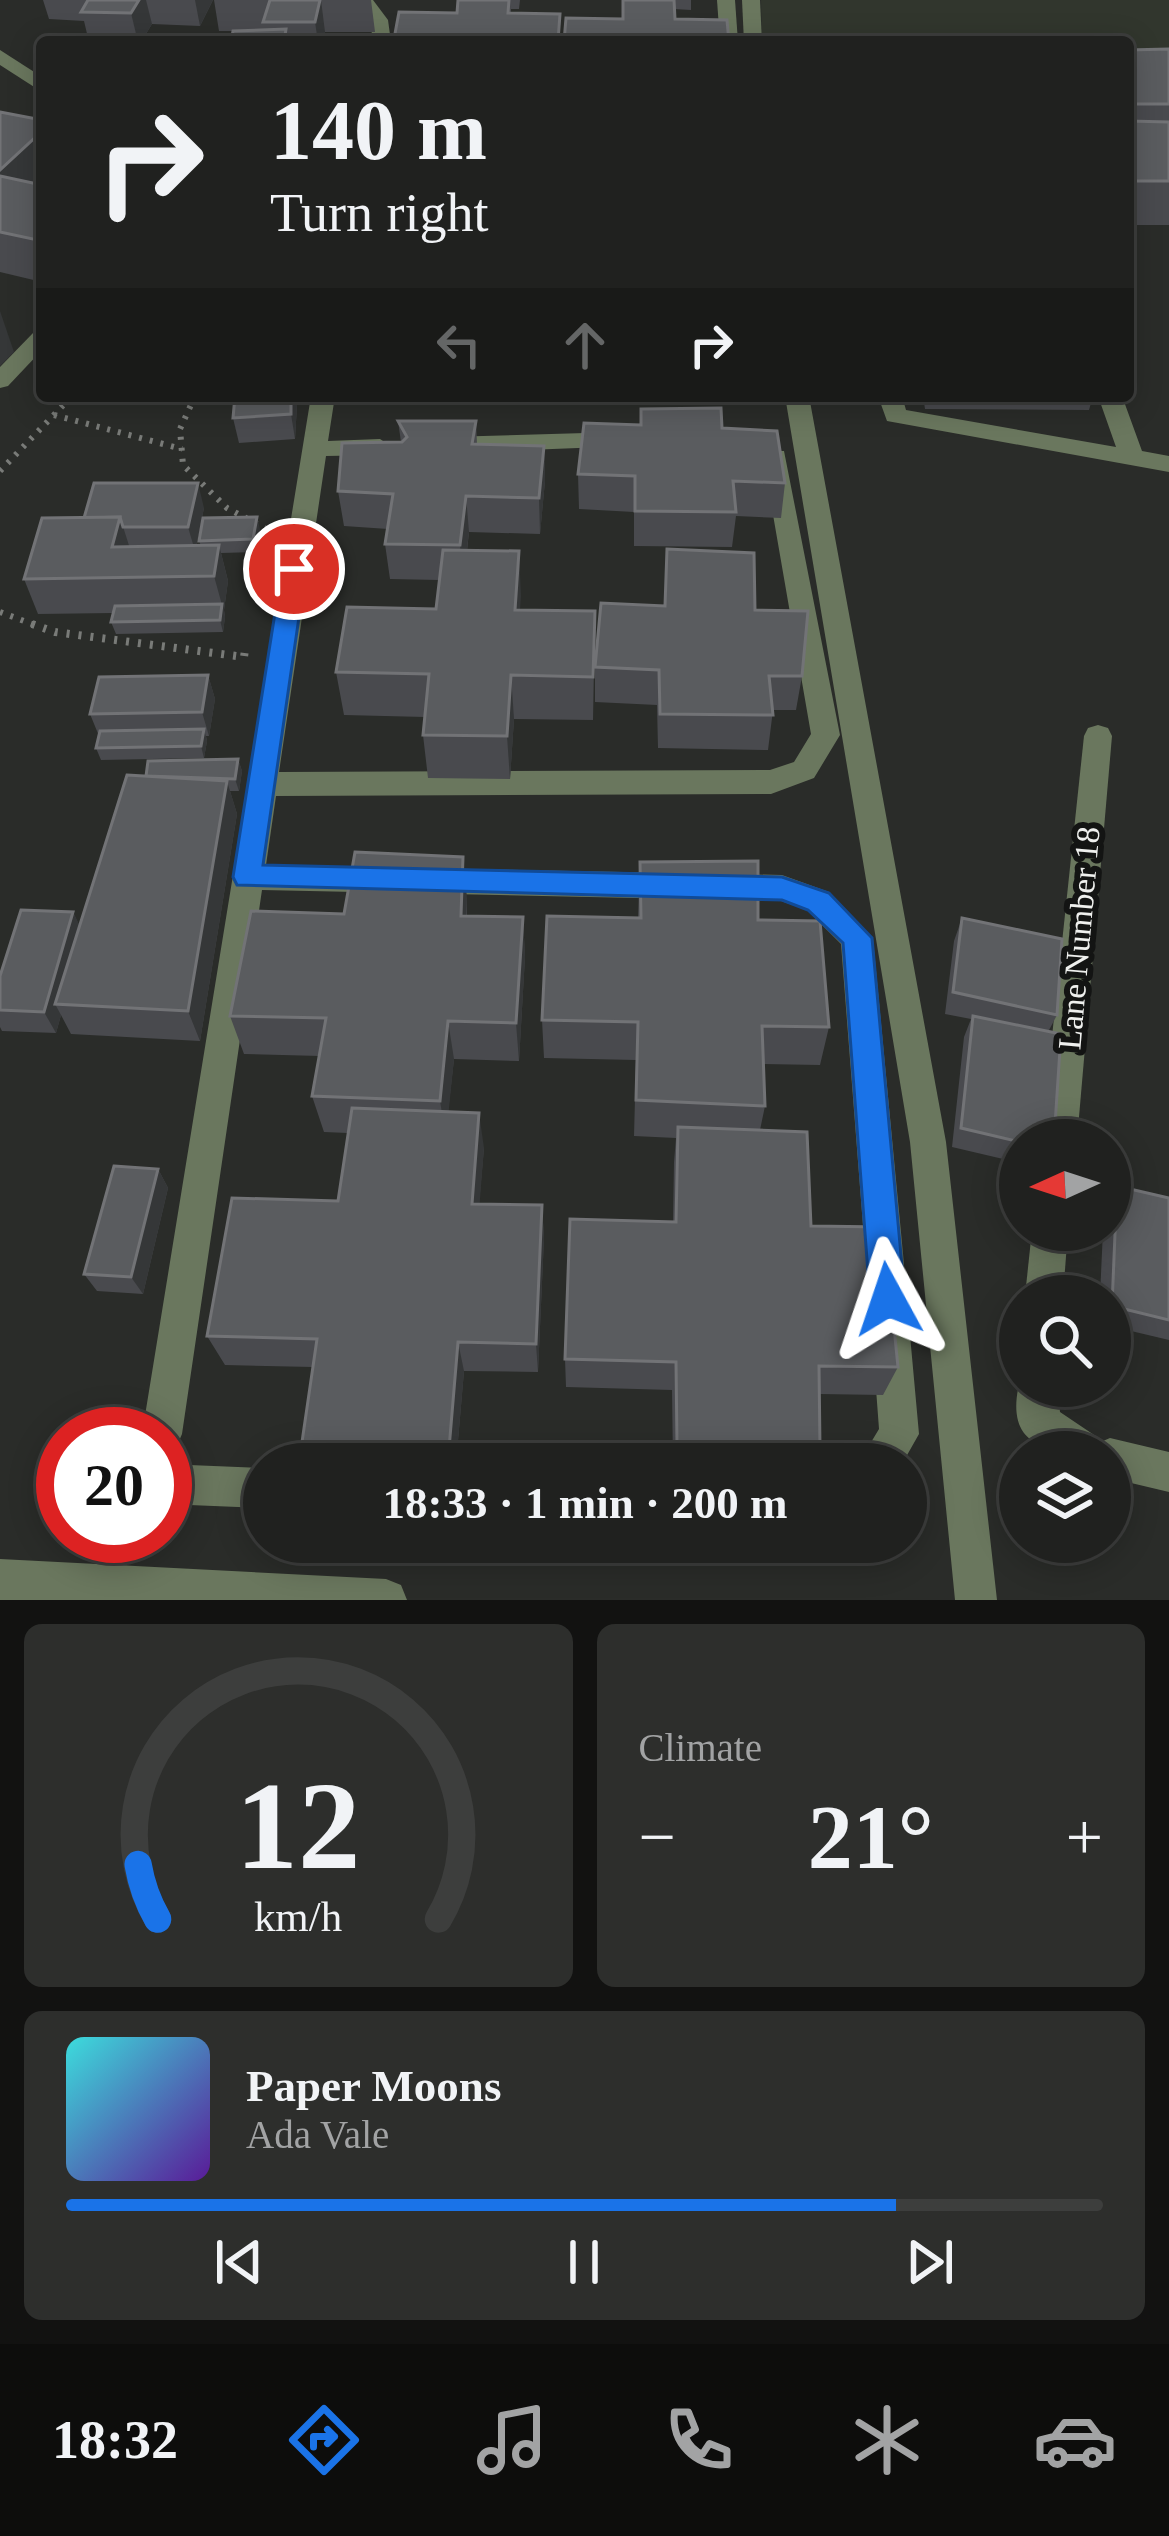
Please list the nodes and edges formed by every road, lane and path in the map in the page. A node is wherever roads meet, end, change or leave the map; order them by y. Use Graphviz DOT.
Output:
graph roads {
  1 [pos="364,0"];
  2 [pos="726,0"];
  3 [pos="751,0"];
  4 [pos="381,36"];
  5 [pos="729,36"];
  6 [pos="753,36"];
  7 [pos="0,56"];
  8 [pos="36,82"];
  9 [pos="36,343"];
  10 [pos="0,380"];
  11 [pos="66,402"];
  12 [pos="192,402"];
  13 [pos="322,402"];
  14 [pos="798,402"];
  15 [pos="892,402"];
  16 [pos="1112,402"];
  17 [pos="54,415"];
  18 [pos="638,440"];
  19 [pos="755,440"];
  20 [pos="182,449"];
  21 [pos="313,449"];
  22 [pos="1132,458"];
  23 [pos="1169,464"];
  24 [pos="0,471"];
  25 [pos="266,552"];
  26 [pos="0,612"];
  27 [pos="248,636"];
  28 [pos="1097,736"];
  29 [pos="261,784"];
  30 [pos="247,877"];
  31 [pos="1061,1119"];
  32 [pos="166,1407"];
  33 [pos="1042,1407"];
  34 [pos="1066,1431"];
  35 [pos="893,1443"];
  36 [pos="1131,1463"];
  37 [pos="1169,1472"];
  38 [pos="192,1485"];
  39 [pos="243,1487"];
  40 [pos="0,1580"];
  41 [pos="386,1600"];
  42 [pos="976,1600"];
  1 -- 4 [label="street"];
  2 -- 5 [label="street"];
  3 -- 6 [label="street"];
  7 -- 8 [label="street"];
  9 -- 10 [label="street"];
  11 -- 17 [label="path"];
  12 -- 20 [label="path"];
  13 -- 21 [label="street"];
  14 -- 42 [label="street"];
  15 -- 22 [label="street"];
  16 -- 22 [label="street"];
  17 -- 20 [label="path"];
  17 -- 24 [label="path"];
  18 -- 21 [label="street"];
  19 -- 29 [label="street"];
  20 -- 25 [label="path"];
  21 -- 29 [label="street"];
  22 -- 23 [label="street"];
  26 -- 27 [label="path"];
  28 -- 31 [label="street, Lane Number 18"];
  29 -- 30 [label="street"];
  30 -- 32 [label="street"];
  30 -- 35 [label="street"];
  33 -- 34 [label="street"];
  36 -- 37 [label="street"];
  38 -- 39 [label="street"];
  40 -- 41 [label="street"];
}
